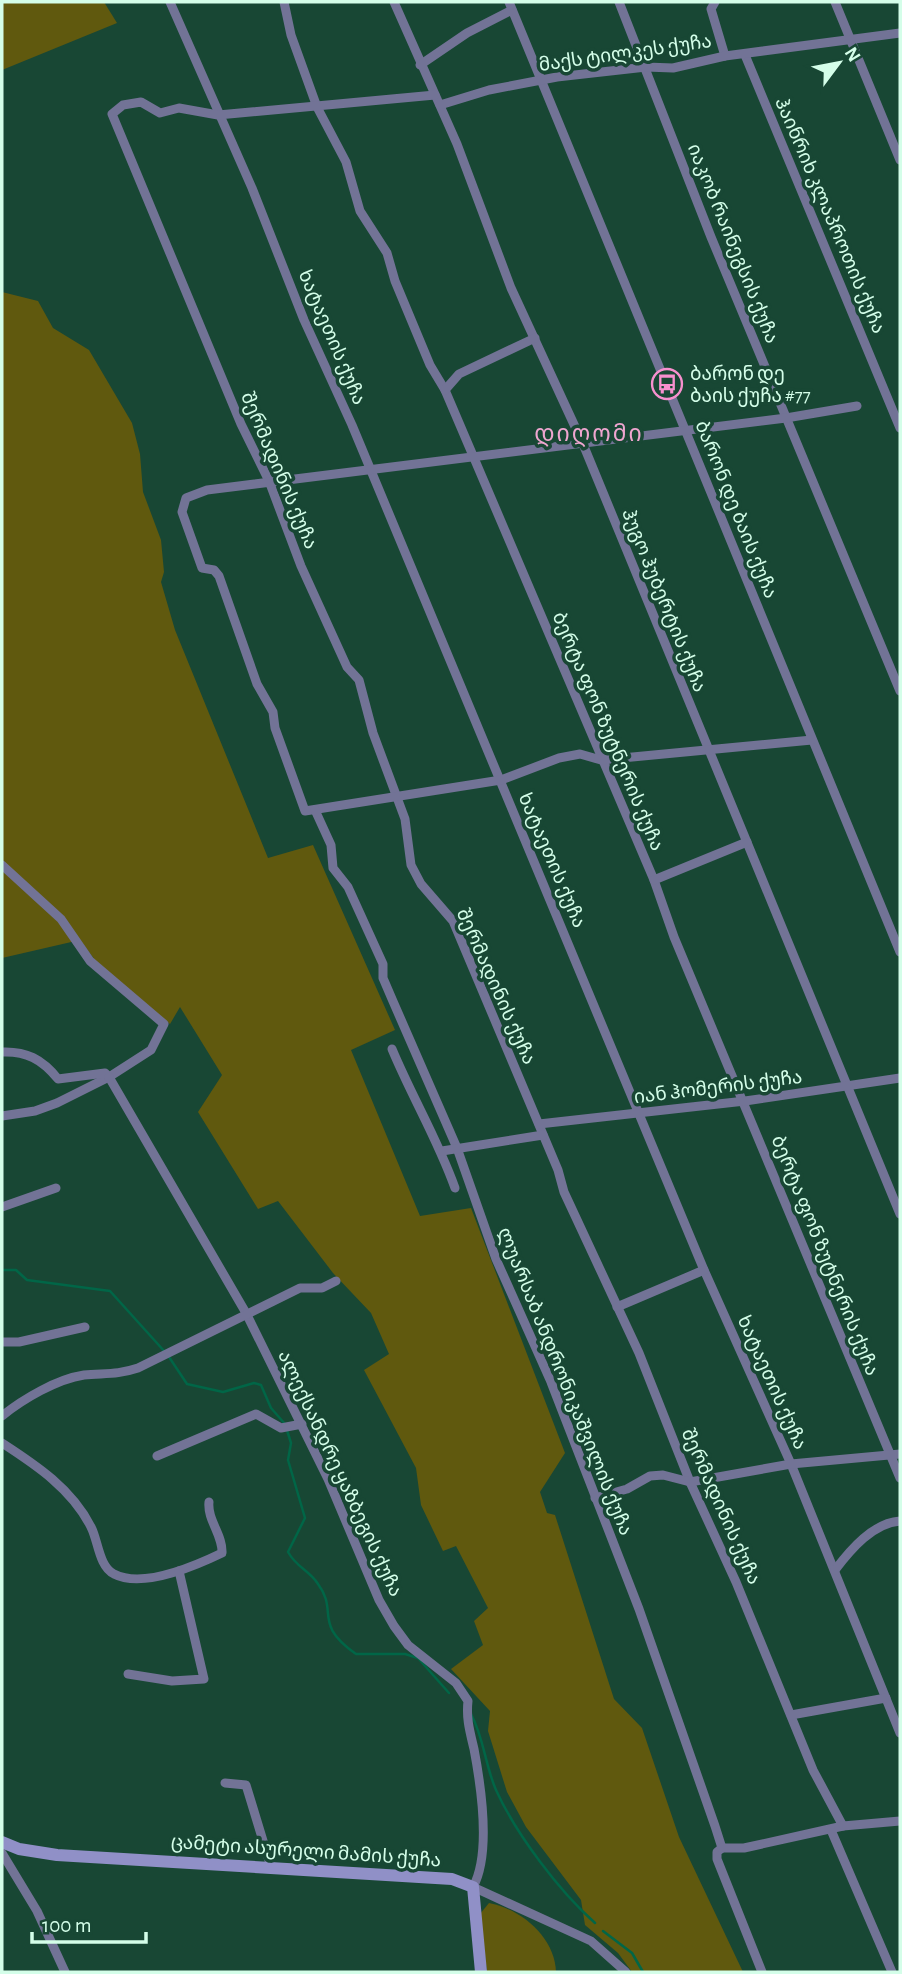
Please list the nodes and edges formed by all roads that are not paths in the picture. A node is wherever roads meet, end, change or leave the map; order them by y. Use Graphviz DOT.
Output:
graph roads {
  1 [pos="170,2"];
  2 [pos="284,2"];
  3 [pos="394,2"];
  4 [pos="619,2"];
  5 [pos="715,2"];
  6 [pos="835,2"];
  7 [pos="510,6"];
  8 [pos="900,33"];
  9 [pos="850,42"];
  10 [pos="745,55"];
  11 [pos="725,56"];
  12 [pos="420,65"];
  13 [pos="646,67"];
  14 [pos="539,81"];
  15 [pos="435,95"];
  16 [pos="440,105"];
  17 [pos="317,107"];
  18 [pos="218,115"];
  19 [pos="900,160"];
  20 [pos="535,338"];
  21 [pos="445,390"];
  22 [pos="857,405"];
  23 [pos="896,406"];
  24 [pos="786,418"];
  25 [pos="900,428"];
  26 [pos="685,429"];
  27 [pos="583,444"];
  28 [pos="473,457"];
  29 [pos="370,469"];
  30 [pos="269,481"];
  31 [pos="900,691"];
  32 [pos="812,740"];
  33 [pos="709,751"];
  34 [pos="601,760"];
  35 [pos="501,780"];
  36 [pos="394,796"];
  37 [pos="310,810"];
  38 [pos="747,842"];
  39 [pos="2,865"];
  40 [pos="654,880"];
  41 [pos="900,952"];
  42 [pos="392,1049"];
  43 [pos="2,1052"];
  44 [pos="109,1077"];
  45 [pos="900,1078"];
  46 [pos="847,1086"];
  47 [pos="745,1101"];
  48 [pos="640,1114"];
  49 [pos="2,1116"];
  50 [pos="539,1124"];
  51 [pos="543,1135"];
  52 [pos="457,1148"];
  53 [pos="442,1151"];
  54 [pos="56,1188"];
  55 [pos="455,1188"];
  56 [pos="2,1207"];
  57 [pos="900,1214"];
  58 [pos="704,1270"];
  59 [pos="336,1281"];
  60 [pos="617,1307"];
  61 [pos="246,1313"];
  62 [pos="85,1326"];
  63 [pos="2,1342"];
  64 [pos="2,1416"];
  65 [pos="299,1424"];
  66 [pos="2,1443"];
  67 [pos="895,1454"];
  68 [pos="157,1456"];
  69 [pos="791,1465"];
  70 [pos="900,1478"];
  71 [pos="690,1482"];
  72 [pos="595,1498"];
  73 [pos="209,1502"];
  74 [pos="900,1521"];
  75 [pos="835,1570"];
  76 [pos="179,1571"];
  77 [pos="128,1674"];
  78 [pos="886,1698"];
  79 [pos="791,1715"];
  80 [pos="900,1733"];
  81 [pos="225,1783"];
  82 [pos="900,1821"];
  83 [pos="843,1826"];
  84 [pos="831,1830"];
  85 [pos="2,1842"];
  86 [pos="722,1848"];
  87 [pos="2,1853"];
  88 [pos="271,1867"];
  89 [pos="473,1887"];
  90 [pos="65,1972"];
  91 [pos="481,1972"];
  92 [pos="626,1972"];
  93 [pos="762,1972"];
  94 [pos="892,1972"];
  1 -- 18 [label="street, ხატაეთის ქუჩა"];
  2 -- 17 [label="street, ბერტა ფონ ზუტნერის ქუჩა"];
  3 -- 12 [label="street, ჰუგო ჰუბერტის ქუჩა"];
  4 -- 13 [label="street, იაკობ რაინეგსის ქუჩა"];
  5 -- 11 [label="street"];
  6 -- 9 [label="street"];
  7 -- 12 [label="street"];
  7 -- 14 [label="street, ბარონ დე ბაის ქუჩა"];
  8 -- 9 [label="street, მაქს ტილკეს ქუჩა"];
  9 -- 10 [label="street, მაქს ტილკეს ქუჩა"];
  9 -- 19 [label="street"];
  10 -- 11 [label="street, მაქს ტილკეს ქუჩა"];
  10 -- 23 [label="street, ჰაინრიხ კლაპროთის ქუჩა"];
  11 -- 13 [label="street, მაქს ტილკეს ქუჩა"];
  12 -- 15 [label="street, ჰუგო ჰუბერტის ქუჩა"];
  13 -- 14 [label="street, მაქს ტილკეს ქუჩა"];
  13 -- 24 [label="street, იაკობ რაინეგსის ქუჩა"];
  14 -- 16 [label="street, მაქს ტილკეს ქუჩა"];
  14 -- 26 [label="street, ბარონ დე ბაის ქუჩა"];
  15 -- 16 [label="street, ჰუგო ჰუბერტის ქუჩა"];
  15 -- 17 [label="street"];
  16 -- 20 [label="street, ჰუგო ჰუბერტის ქუჩა"];
  17 -- 18 [label="street"];
  17 -- 21 [label="street, ბერტა ფონ ზუტნერის ქუჩა"];
  18 -- 29 [label="street, ხატაეთის ქუჩა"];
  18 -- 30 [label="street, შერმადინის ქუჩა"];
  20 -- 21 [label="street"];
  20 -- 27 [label="street, ჰუგო ჰუბერტის ქუჩა"];
  21 -- 28 [label="street, ბერტა ფონ ზუტნერის ქუჩა"];
  22 -- 24 [label="street"];
  23 -- 25 [label="street, ჰაინრიხ კლაპროთის ქუჩა"];
  24 -- 26 [label="street"];
  24 -- 31 [label="street, იაკობ რაინეგსის ქუჩა"];
  26 -- 27 [label="street"];
  26 -- 32 [label="street, ბარონ დე ბაის ქუჩა"];
  27 -- 28 [label="street"];
  27 -- 33 [label="street, ჰუგო ჰუბერტის ქუჩა"];
  28 -- 29 [label="street"];
  28 -- 34 [label="street, ბერტა ფონ ზუტნერის ქუჩა"];
  29 -- 30 [label="street"];
  29 -- 35 [label="street, ხატაეთის ქუჩა"];
  30 -- 36 [label="street, შერმადინის ქუჩა"];
  30 -- 37 [label="street, ლუარსაბ ანდრონიკაშვილის ქუჩა"];
  32 -- 33 [label="street"];
  32 -- 41 [label="street, ბარონ დე ბაის ქუჩა"];
  33 -- 34 [label="street"];
  33 -- 38 [label="street, ჰუგო ჰუბერტის ქუჩა"];
  34 -- 35 [label="street"];
  34 -- 40 [label="street, ბერტა ფონ ზუტნერის ქუჩა"];
  35 -- 36 [label="street"];
  35 -- 48 [label="street, ხატაეთის ქუჩა"];
  36 -- 37 [label="street"];
  36 -- 50 [label="street, შერმადინის ქუჩა"];
  37 -- 52 [label="street, ლუარსაბ ანდრონიკაშვილის ქუჩა"];
  38 -- 40 [label="street"];
  38 -- 46 [label="street, ჰუგო ჰუბერტის ქუჩა"];
  39 -- 44 [label="street"];
  40 -- 47 [label="street, ბერტა ფონ ზუტნერის ქუჩა"];
  42 -- 53 [label="street"];
  43 -- 44 [label="street"];
  44 -- 49 [label="street"];
  44 -- 61 [label="street, ალექსანდრე ყაზბეგის ქუჩა"];
  45 -- 46 [label="street, იან ჰომერის ქუჩა"];
  46 -- 47 [label="street, იან ჰომერის ქუჩა"];
  46 -- 57 [label="street, ჰუგო ჰუბერტის ქუჩა"];
  47 -- 48 [label="street, იან ჰომერის ქუჩა"];
  47 -- 67 [label="street, ბერტა ფონ ზუტნერის ქუჩა"];
  48 -- 50 [label="street, იან ჰომერის ქუჩა"];
  48 -- 58 [label="street, ხატაეთის ქუჩა"];
  50 -- 51 [label="street, შერმადინის ქუჩა"];
  51 -- 52 [label="street"];
  51 -- 60 [label="street, შერმადინის ქუჩა"];
  52 -- 53 [label="street"];
  52 -- 72 [label="street, ლუარსაბ ანდრონიკაშვილის ქუჩა"];
  53 -- 55 [label="street"];
  54 -- 56 [label="street"];
  58 -- 60 [label="street"];
  58 -- 69 [label="street, ხატაეთის ქუჩა"];
  59 -- 61 [label="street"];
  60 -- 71 [label="street, შერმადინის ქუჩა"];
  61 -- 64 [label="street"];
  61 -- 65 [label="street, ალექსანდრე ყაზბეგის ქუჩა"];
  62 -- 63 [label="street"];
  65 -- 68 [label="street"];
  65 -- 89 [label="street, ალექსანდრე ყაზბეგის ქუჩა"];
  66 -- 76 [label="street"];
  67 -- 69 [label="street"];
  67 -- 70 [label="street, ბერტა ფონ ზუტნერის ქუჩა"];
  69 -- 71 [label="street"];
  69 -- 75 [label="street, ხატაეთის ქუჩა"];
  71 -- 72 [label="street"];
  71 -- 79 [label="street, შერმადინის ქუჩა"];
  72 -- 86 [label="street, ლუარსაბ ანდრონიკაშვილის ქუჩა"];
  73 -- 76 [label="street"];
  74 -- 75 [label="street"];
  75 -- 78 [label="street, ხატაეთის ქუჩა"];
  76 -- 77 [label="street"];
  78 -- 79 [label="street"];
  78 -- 80 [label="street, ხატაეთის ქუჩა"];
  79 -- 83 [label="street, შერმადინის ქუჩა"];
  81 -- 88 [label="street"];
  82 -- 83 [label="street"];
  83 -- 84 [label="street"];
  84 -- 86 [label="street"];
  84 -- 94 [label="street"];
  85 -- 88 [label="street, ცამეტი ასურელი მამის ქუჩა"];
  86 -- 93 [label="street, ლუარსაბ ანდრონიკაშვილის ქუჩა"];
  87 -- 90 [label="street"];
  88 -- 89 [label="street, ცამეტი ასურელი მამის ქუჩა"];
  89 -- 91 [label="street"];
  89 -- 92 [label="street, ცამეტი ასურელი მამის ქუჩა"];
}
